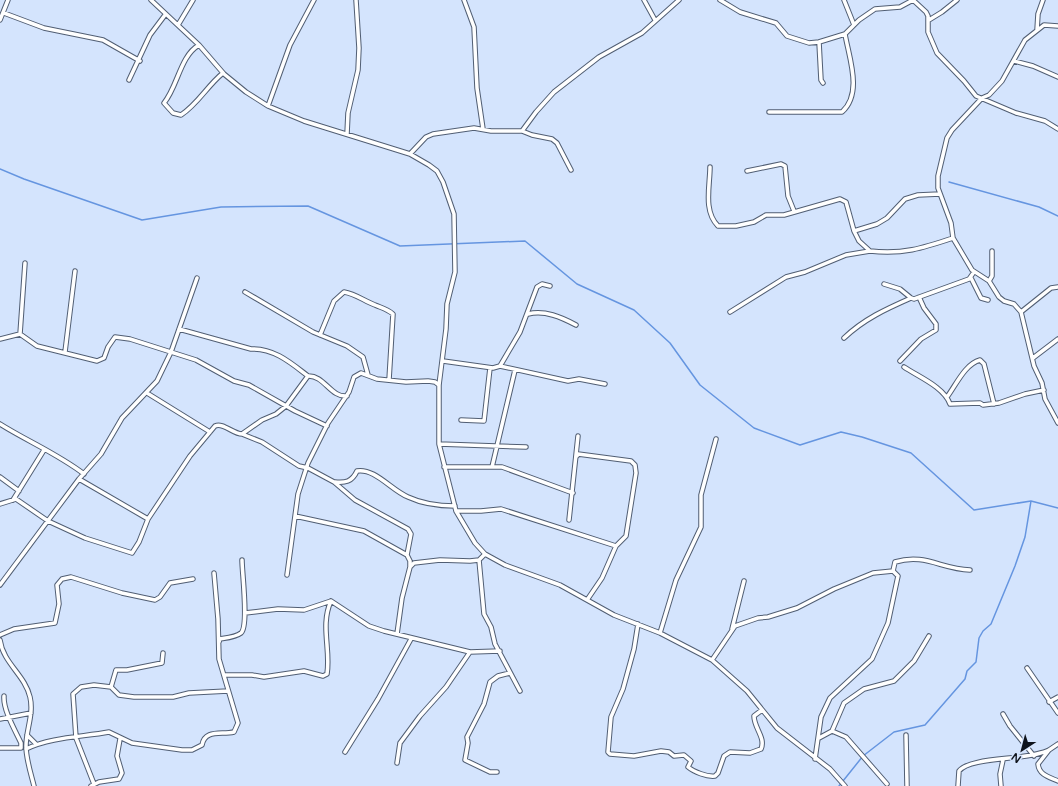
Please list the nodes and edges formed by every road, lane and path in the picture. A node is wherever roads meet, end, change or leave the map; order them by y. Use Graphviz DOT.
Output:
graph roads {
  1 [pos="8,0"];
  2 [pos="151,0"];
  3 [pos="193,0"];
  4 [pos="314,0"];
  5 [pos="356,0"];
  6 [pos="464,0"];
  7 [pos="644,0"];
  8 [pos="679,0"];
  9 [pos="720,0"];
  10 [pos="844,0"];
  11 [pos="957,0"];
  12 [pos="1043,0"];
  13 [pos="917,1"];
  14 [pos="4,13"];
  15 [pos="165,15"];
  16 [pos="0,20"];
  17 [pos="655,20"];
  18 [pos="929,20"];
  19 [pos="178,25"];
  20 [pos="854,25"];
  21 [pos="1058,26"];
  22 [pos="1037,30"];
  23 [pos="845,34"];
  24 [pos="820,42"];
  25 [pos="199,45"];
  26 [pos="140,60"];
  27 [pos="1014,61"];
  28 [pos="223,73"];
  29 [pos="1058,77"];
  30 [pos="130,80"];
  31 [pos="823,83"];
  32 [pos="982,98"];
  33 [pos="268,106"];
  34 [pos="769,112"];
  35 [pos="483,129"];
  36 [pos="1058,129"];
  37 [pos="522,131"];
  38 [pos="347,134"];
  39 [pos="410,154"];
  40 [pos="710,167"];
  41 [pos="571,170"];
  42 [pos="747,171"];
  43 [pos="940,194"];
  44 [pos="794,211"];
  45 [pos="854,231"];
  46 [pos="954,238"];
  47 [pos="992,251"];
  48 [pos="870,252"];
  49 [pos="25,263"];
  50 [pos="75,271"];
  51 [pos="974,272"];
  52 [pos="197,278"];
  53 [pos="971,278"];
  54 [pos="989,281"];
  55 [pos="884,284"];
  56 [pos="550,286"];
  57 [pos="1058,287"];
  58 [pos="245,292"];
  59 [pos="919,297"];
  60 [pos="911,298"];
  61 [pos="988,300"];
  62 [pos="730,312"];
  63 [pos="1021,312"];
  64 [pos="528,314"];
  65 [pos="576,325"];
  66 [pos="179,329"];
  67 [pos="20,334"];
  68 [pos="320,335"];
  69 [pos="844,338"];
  70 [pos="0,339"];
  71 [pos="1058,339"];
  72 [pos="65,352"];
  73 [pos="171,352"];
  74 [pos="1032,358"];
  75 [pos="442,361"];
  76 [pos="900,361"];
  77 [pos="500,366"];
  78 [pos="904,367"];
  79 [pos="490,368"];
  80 [pos="515,370"];
  81 [pos="368,374"];
  82 [pos="308,376"];
  83 [pos="389,380"];
  84 [pos="605,384"];
  85 [pos="439,385"];
  86 [pos="1044,390"];
  87 [pos="147,393"];
  88 [pos="347,396"];
  89 [pos="947,397"];
  90 [pos="994,404"];
  91 [pos="286,406"];
  92 [pos="461,420"];
  93 [pos="1058,423"];
  94 [pos="0,424"];
  95 [pos="326,426"];
  96 [pos="210,432"];
  97 [pos="242,434"];
  98 [pos="578,436"];
  99 [pos="716,439"];
  100 [pos="439,444"];
  101 [pos="496,446"];
  102 [pos="526,447"];
  103 [pos="44,450"];
  104 [pos="577,456"];
  105 [pos="444,467"];
  106 [pos="492,467"];
  107 [pos="308,468"];
  108 [pos="84,474"];
  109 [pos="0,477"];
  110 [pos="79,479"];
  111 [pos="334,482"];
  112 [pos="19,491"];
  113 [pos="573,493"];
  114 [pos="13,500"];
  115 [pos="0,504"];
  116 [pos="455,506"];
  117 [pos="456,511"];
  118 [pos="295,516"];
  119 [pos="148,519"];
  120 [pos="569,520"];
  121 [pos="48,521"];
  122 [pos="616,546"];
  123 [pos="485,554"];
  124 [pos="407,555"];
  125 [pos="242,560"];
  126 [pos="479,560"];
  127 [pos="410,567"];
  128 [pos="970,570"];
  129 [pos="892,572"];
  130 [pos="214,573"];
  131 [pos="287,575"];
  132 [pos="193,579"];
  133 [pos="744,581"];
  134 [pos="0,585"];
  135 [pos="587,600"];
  136 [pos="331,601"];
  137 [pos="245,613"];
  138 [pos="638,624"];
  139 [pos="731,630"];
  140 [pos="660,633"];
  141 [pos="397,634"];
  142 [pos="0,636"];
  143 [pos="929,636"];
  144 [pos="411,639"];
  145 [pos="0,640"];
  146 [pos="218,644"];
  147 [pos="500,651"];
  148 [pos="470,652"];
  149 [pos="163,653"];
  150 [pos="712,660"];
  151 [pos="1027,668"];
  152 [pos="510,673"];
  153 [pos="224,675"];
  154 [pos="111,687"];
  155 [pos="228,691"];
  156 [pos="520,691"];
  157 [pos="4,696"];
  158 [pos="1058,697"];
  159 [pos="1049,702"];
  160 [pos="762,710"];
  161 [pos="31,713"];
  162 [pos="1058,713"];
  163 [pos="1003,714"];
  164 [pos="10,718"];
  165 [pos="0,719"];
  166 [pos="832,731"];
  167 [pos="27,735"];
  168 [pos="906,735"];
  169 [pos="76,738"];
  170 [pos="120,738"];
  171 [pos="819,738"];
  172 [pos="36,744"];
  173 [pos="1058,744"];
  174 [pos="26,747"];
  175 [pos="0,748"];
  176 [pos="21,748"];
  177 [pos="1049,750"];
  178 [pos="345,752"];
  179 [pos="1034,756"];
  180 [pos="815,759"];
  181 [pos="1003,760"];
  182 [pos="397,763"];
  183 [pos="497,772"];
  184 [pos="1058,781"];
  185 [pos="887,784"];
  186 [pos="93,785"];
  187 [pos="34,786"];
  188 [pos="844,786"];
  189 [pos="907,786"];
  190 [pos="958,786"];
  191 [pos="1001,786"];
  1 -- 14 [label="street"];
  2 -- 15 [label="street"];
  3 -- 19 [label="street"];
  4 -- 33 [label="street"];
  5 -- 38 [label="street"];
  6 -- 35 [label="street"];
  7 -- 17 [label="street"];
  8 -- 17 [label="street"];
  9 -- 24 [label="street"];
  10 -- 20 [label="street"];
  11 -- 18 [label="street"];
  12 -- 22 [label="street"];
  13 -- 18 [label="street"];
  13 -- 20 [label="street"];
  14 -- 16 [label="street"];
  14 -- 26 [label="street"];
  15 -- 19 [label="street"];
  15 -- 26 [label="street"];
  17 -- 37 [label="street"];
  18 -- 32 [label="street"];
  19 -- 25 [label="street"];
  20 -- 23 [label="street"];
  21 -- 22 [label="street"];
  22 -- 27 [label="street"];
  23 -- 24 [label="street"];
  23 -- 34 [label="street"];
  24 -- 31 [label="street"];
  25 -- 28 [label="street"];
  25 -- 28 [label="street"];
  26 -- 30 [label="street"];
  27 -- 29 [label="street"];
  27 -- 32 [label="street"];
  28 -- 33 [label="street"];
  32 -- 36 [label="street"];
  32 -- 43 [label="street"];
  33 -- 38 [label="street"];
  35 -- 37 [label="street"];
  35 -- 39 [label="street"];
  37 -- 41 [label="street"];
  38 -- 39 [label="street"];
  39 -- 75 [label="street"];
  40 -- 44 [label="street"];
  42 -- 44 [label="street"];
  43 -- 45 [label="street"];
  43 -- 46 [label="street"];
  44 -- 45 [label="street"];
  45 -- 48 [label="street"];
  46 -- 48 [label="street"];
  46 -- 51 [label="street"];
  47 -- 54 [label="street"];
  48 -- 62 [label="street"];
  49 -- 67 [label="street"];
  50 -- 72 [label="street"];
  51 -- 53 [label="street"];
  51 -- 54 [label="street"];
  52 -- 66 [label="street"];
  53 -- 59 [label="street"];
  53 -- 61 [label="street"];
  54 -- 63 [label="street"];
  55 -- 60 [label="street"];
  56 -- 64 [label="street"];
  57 -- 63 [label="street"];
  58 -- 68 [label="street"];
  59 -- 60 [label="street"];
  59 -- 76 [label="street"];
  60 -- 69 [label="street"];
  63 -- 74 [label="street"];
  64 -- 65 [label="street"];
  64 -- 77 [label="street"];
  66 -- 73 [label="street"];
  66 -- 82 [label="street"];
  67 -- 70 [label="street"];
  67 -- 72 [label="street"];
  68 -- 81 [label="street"];
  68 -- 83 [label="street"];
  71 -- 74 [label="street"];
  72 -- 73 [label="street"];
  73 -- 87 [label="street"];
  73 -- 91 [label="street"];
  74 -- 86 [label="street"];
  75 -- 79 [label="street"];
  75 -- 85 [label="street"];
  77 -- 79 [label="street"];
  77 -- 80 [label="street"];
  78 -- 89 [label="street"];
  79 -- 92 [label="street"];
  80 -- 84 [label="street"];
  80 -- 101 [label="street"];
  81 -- 83 [label="street"];
  81 -- 88 [label="street"];
  82 -- 88 [label="street"];
  82 -- 91 [label="street"];
  83 -- 85 [label="street"];
  85 -- 100 [label="street"];
  86 -- 90 [label="street"];
  86 -- 93 [label="street"];
  87 -- 96 [label="street"];
  87 -- 108 [label="street"];
  88 -- 95 [label="street"];
  89 -- 90 [label="street"];
  89 -- 90 [label="street"];
  91 -- 95 [label="street"];
  91 -- 97 [label="street"];
  94 -- 103 [label="street"];
  95 -- 107 [label="street"];
  96 -- 97 [label="street"];
  96 -- 119 [label="street"];
  97 -- 107 [label="street"];
  98 -- 104 [label="street"];
  99 -- 140 [label="street"];
  100 -- 101 [label="street"];
  100 -- 105 [label="street"];
  101 -- 102 [label="street"];
  101 -- 106 [label="street"];
  103 -- 108 [label="street"];
  103 -- 112 [label="street"];
  104 -- 113 [label="street"];
  104 -- 122 [label="street"];
  105 -- 106 [label="street"];
  105 -- 116 [label="street"];
  106 -- 113 [label="street"];
  107 -- 111 [label="street"];
  107 -- 118 [label="street"];
  108 -- 110 [label="street"];
  109 -- 112 [label="street"];
  110 -- 119 [label="street"];
  110 -- 121 [label="street"];
  111 -- 116 [label="street"];
  111 -- 124 [label="street"];
  112 -- 114 [label="street"];
  113 -- 120 [label="street"];
  114 -- 115 [label="street"];
  114 -- 121 [label="street"];
  116 -- 117 [label="street"];
  117 -- 122 [label="street"];
  117 -- 123 [label="street"];
  118 -- 124 [label="street"];
  118 -- 131 [label="street"];
  119 -- 121 [label="street"];
  121 -- 134 [label="street"];
  122 -- 135 [label="street"];
  123 -- 126 [label="street"];
  123 -- 135 [label="street"];
  124 -- 127 [label="street"];
  125 -- 137 [label="street"];
  126 -- 127 [label="street"];
  126 -- 147 [label="street"];
  127 -- 141 [label="street"];
  128 -- 129 [label="street"];
  129 -- 139 [label="street"];
  129 -- 171 [label="street"];
  130 -- 146 [label="street"];
  132 -- 142 [label="street"];
  133 -- 139 [label="street"];
  135 -- 138 [label="street"];
  136 -- 137 [label="street"];
  136 -- 141 [label="street"];
  136 -- 153 [label="street"];
  137 -- 146 [label="street"];
  138 -- 140 [label="street"];
  138 -- 160 [label="street"];
  139 -- 150 [label="street"];
  140 -- 150 [label="street"];
  141 -- 144 [label="street"];
  143 -- 166 [label="street"];
  144 -- 148 [label="street"];
  144 -- 178 [label="street"];
  145 -- 161 [label="street"];
  146 -- 153 [label="street"];
  147 -- 148 [label="street"];
  147 -- 152 [label="street"];
  148 -- 182 [label="street"];
  149 -- 154 [label="street"];
  150 -- 160 [label="street"];
  151 -- 159 [label="street"];
  152 -- 156 [label="street"];
  152 -- 183 [label="street"];
  153 -- 155 [label="street"];
  154 -- 155 [label="street"];
  154 -- 169 [label="street"];
  155 -- 170 [label="street"];
  157 -- 164 [label="street"];
  158 -- 159 [label="street"];
  159 -- 162 [label="street"];
  160 -- 180 [label="street"];
  161 -- 164 [label="street"];
  161 -- 167 [label="street"];
  163 -- 179 [label="street"];
  164 -- 165 [label="street"];
  164 -- 176 [label="street"];
  166 -- 171 [label="street"];
  166 -- 185 [label="street"];
  167 -- 172 [label="street"];
  167 -- 174 [label="street"];
  168 -- 189 [label="street"];
  169 -- 170 [label="street"];
  169 -- 172 [label="street"];
  169 -- 186 [label="street"];
  170 -- 186 [label="street"];
  171 -- 180 [label="street"];
  172 -- 174 [label="street"];
  173 -- 177 [label="street"];
  174 -- 176 [label="street"];
  174 -- 187 [label="street"];
  175 -- 176 [label="street"];
  177 -- 179 [label="street"];
  177 -- 184 [label="street"];
  179 -- 181 [label="street"];
  180 -- 188 [label="street"];
  181 -- 190 [label="street"];
  181 -- 191 [label="street"];
}
